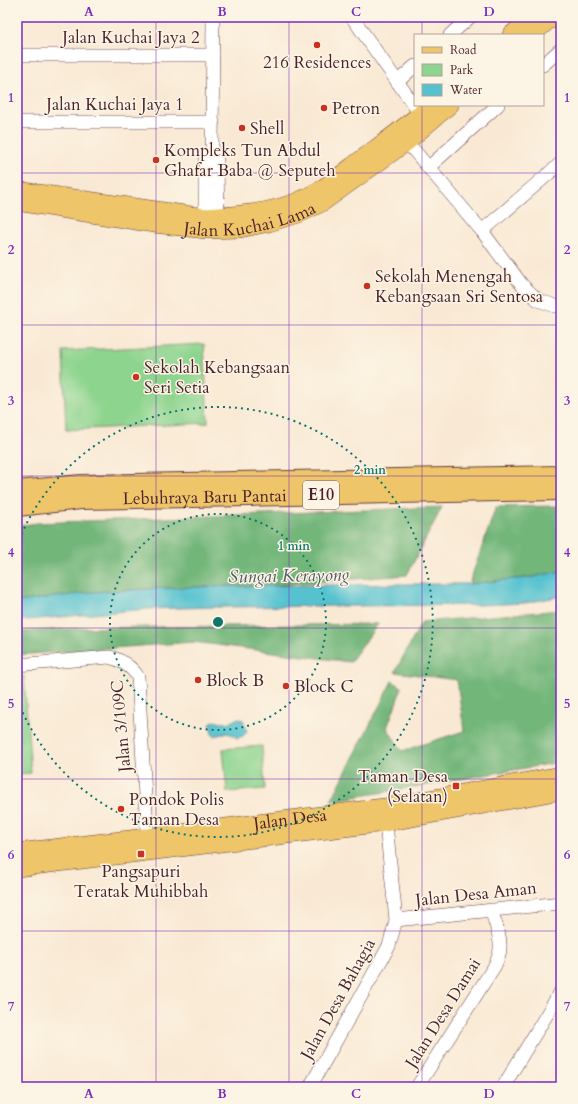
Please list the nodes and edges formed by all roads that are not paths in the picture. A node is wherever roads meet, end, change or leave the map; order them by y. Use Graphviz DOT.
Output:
graph roads {
  1 [pos="213,17"];
  2 [pos="352,17"];
  3 [pos="470,17"];
  4 [pos="531,17"];
  5 [pos="553,19"];
  6 [pos="451,34"];
  7 [pos="512,34"];
  8 [pos="533,34"];
  9 [pos="561,49"];
  10 [pos="17,55"];
  11 [pos="213,55"];
  12 [pos="544,64"];
  13 [pos="414,67"];
  14 [pos="397,82"];
  15 [pos="414,99"];
  16 [pos="448,106"];
  17 [pos="497,106"];
  18 [pos="425,110"];
  19 [pos="17,122"];
  20 [pos="212,122"];
  21 [pos="402,136"];
  22 [pos="561,163"];
  23 [pos="428,167"];
  24 [pos="17,190"];
  25 [pos="17,202"];
  26 [pos="212,223"];
  27 [pos="482,230"];
  28 [pos="561,306"];
  29 [pos="561,476"];
  30 [pos="561,490"];
  31 [pos="17,491"];
  32 [pos="17,506"];
  33 [pos="17,665"];
  34 [pos="561,775"];
  35 [pos="561,791"];
  36 [pos="384,815"];
  37 [pos="148,844"];
  38 [pos="17,852"];
  39 [pos="17,868"];
  40 [pos="561,903"];
  41 [pos="492,910"];
  42 [pos="396,920"];
  43 [pos="561,990"];
  44 [pos="310,1087"];
  45 [pos="417,1087"];
  46 [pos="503,1087"];
  1 -- 11 [label="street"];
  2 -- 14 [label="street"];
  3 -- 6 [label="street"];
  4 -- 7 [label="main road"];
  5 -- 8 [label="main road"];
  9 -- 12 [label="street"];
  10 -- 11 [label="street, Jalan Kuchai Jaya 2"];
  11 -- 20 [label="street"];
  13 -- 14 [label="street"];
  14 -- 15 [label="street"];
  16 -- 21 [label="main road, Jalan Kuchai Lama"];
  17 -- 23 [label="street"];
  18 -- 21 [label="main road, Jalan Kuchai Lama"];
  19 -- 20 [label="street, Jalan Kuchai Jaya 1"];
  20 -- 26 [label="street"];
  21 -- 23 [label="street"];
  21 -- 26 [label="main road, Jalan Kuchai Lama"];
  22 -- 27 [label="street"];
  23 -- 27 [label="street"];
  24 -- 26 [label="main road, Jalan Kuchai Lama"];
  25 -- 26 [label="main road, Jalan Kuchai Lama"];
  27 -- 28 [label="street"];
  29 -- 31 [label="highway, Lebuhraya Baru Pantai / E10"];
  30 -- 32 [label="highway, Lebuhraya Baru Pantai / E10"];
  33 -- 37 [label="street, Jalan 3/109C"];
  34 -- 36 [label="main road, Jalan Desa"];
  35 -- 36 [label="main road, Jalan Desa"];
  36 -- 37 [label="main road, Jalan Desa"];
  36 -- 42 [label="street, Jalan Desa Bahagia"];
  37 -- 38 [label="main road, Jalan Desa"];
  37 -- 39 [label="main road, Jalan Desa"];
  40 -- 41 [label="street, Jalan Desa Aman"];
  41 -- 42 [label="street, Jalan Desa Aman"];
  41 -- 45 [label="street, Jalan Desa Damai"];
  42 -- 44 [label="street, Jalan Desa Bahagia"];
  43 -- 46 [label="street"];
}
